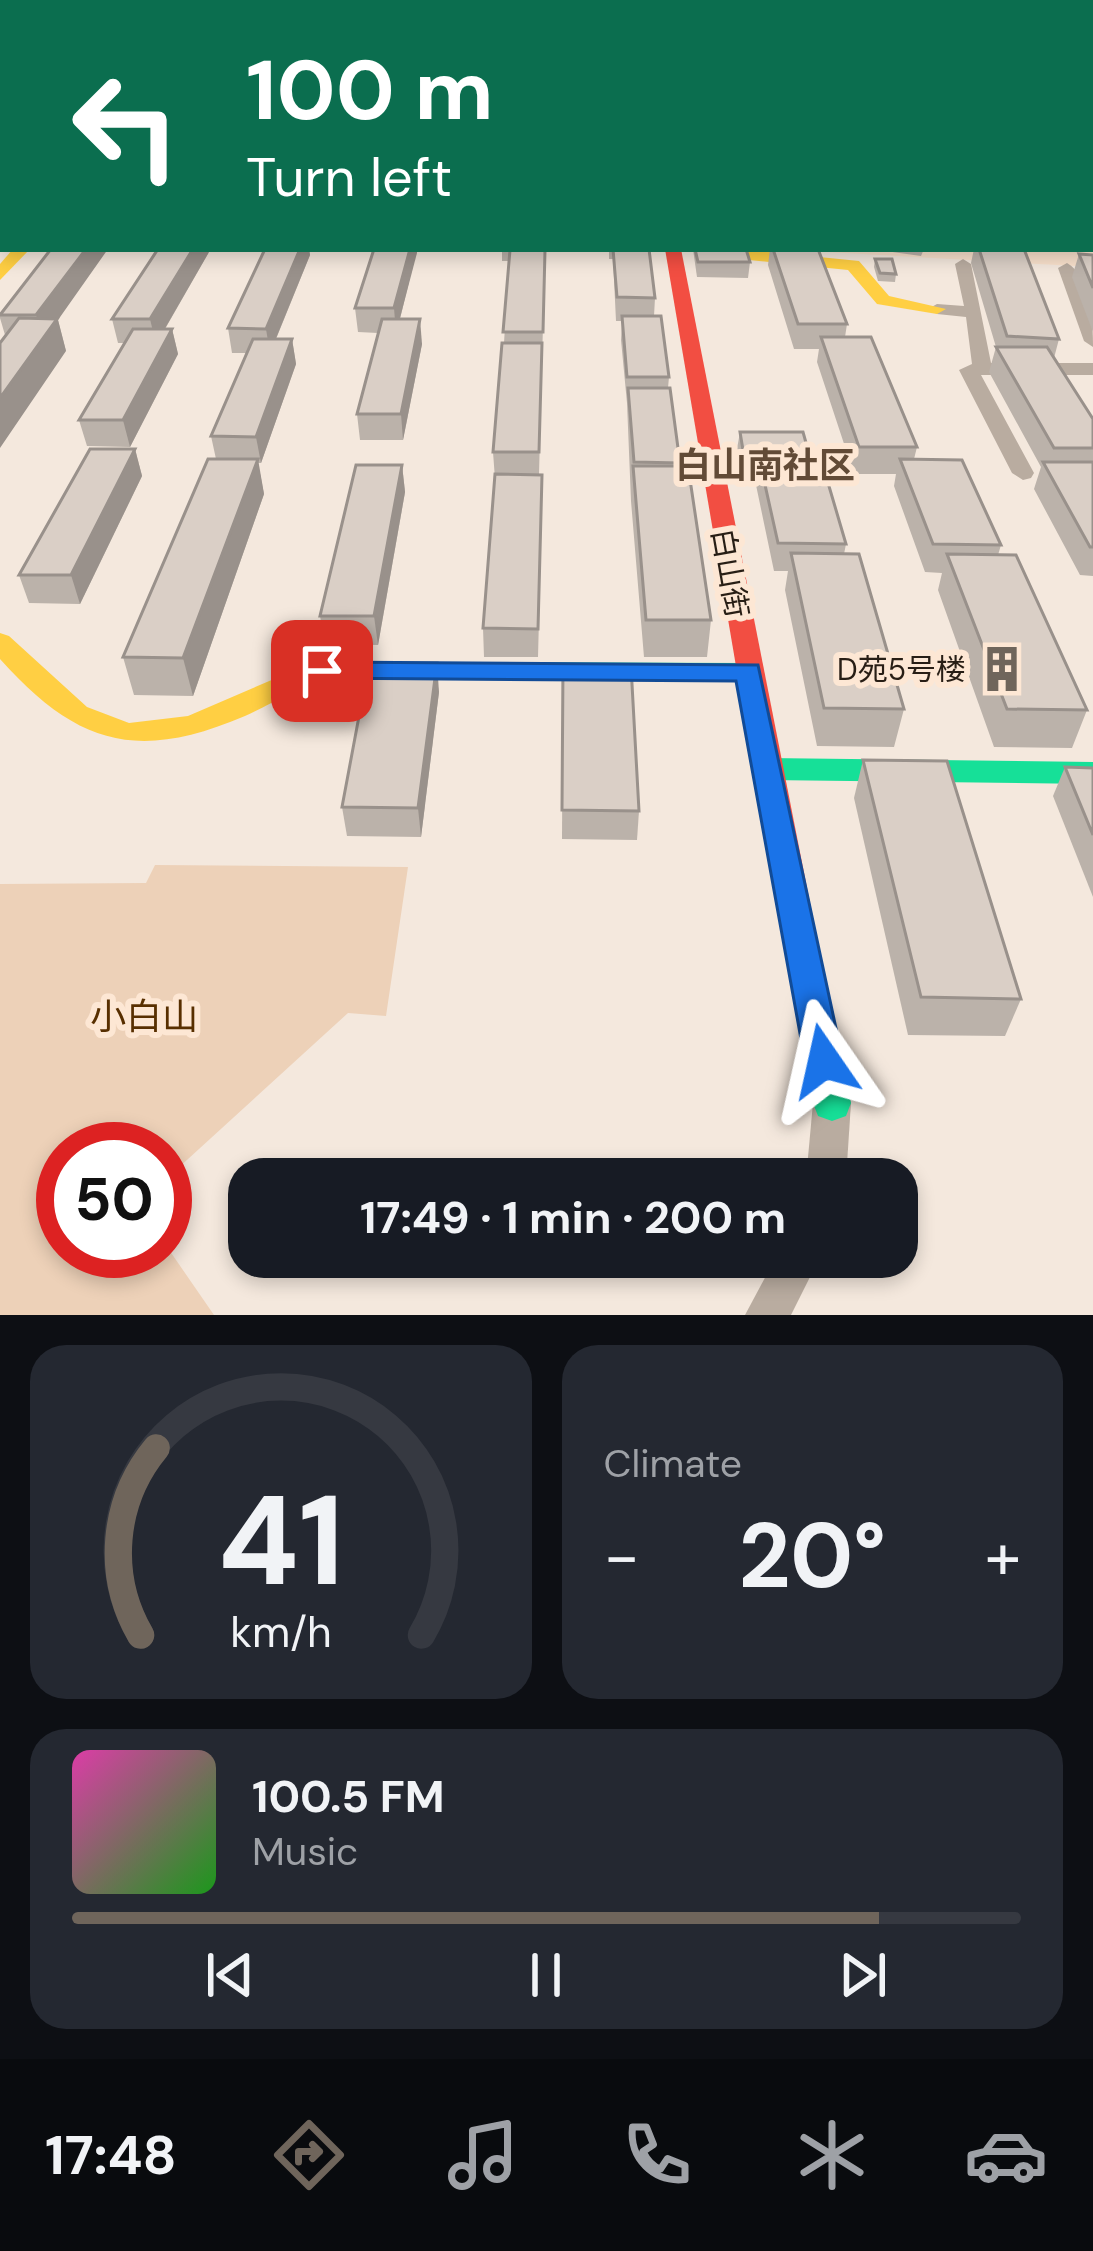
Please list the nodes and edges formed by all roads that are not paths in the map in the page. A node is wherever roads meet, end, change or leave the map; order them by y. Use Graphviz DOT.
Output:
graph roads {
  1 [pos="19,252"];
  2 [pos="674,252"];
  3 [pos="720,252"];
  4 [pos="963,264"];
  5 [pos="1066,268"];
  6 [pos="0,275"];
  7 [pos="974,312"];
  8 [pos="1093,346"];
  9 [pos="982,368"];
  10 [pos="1093,368"];
  11 [pos="1023,473"];
  12 [pos="0,642"];
  13 [pos="748,672"];
  14 [pos="767,769"];
  15 [pos="1093,773"];
  16 [pos="828,1158"];
  17 [pos="787,1278"];
  18 [pos="767,1315"];
  1 -- 6 [label="street"];
  2 -- 13 [label="street, 白山街"];
  3 -- 7 [label="street"];
  4 -- 7 [label="street"];
  5 -- 8 [label="street"];
  7 -- 9 [label="street"];
  8 -- 10 [label="street"];
  9 -- 10 [label="street"];
  9 -- 11 [label="street"];
  12 -- 13 [label="street"];
  13 -- 14 [label="street, 白山街"];
  14 -- 15 [label="street"];
  14 -- 16 [label="street, 白山街"];
  17 -- 18 [label="street"];
}
